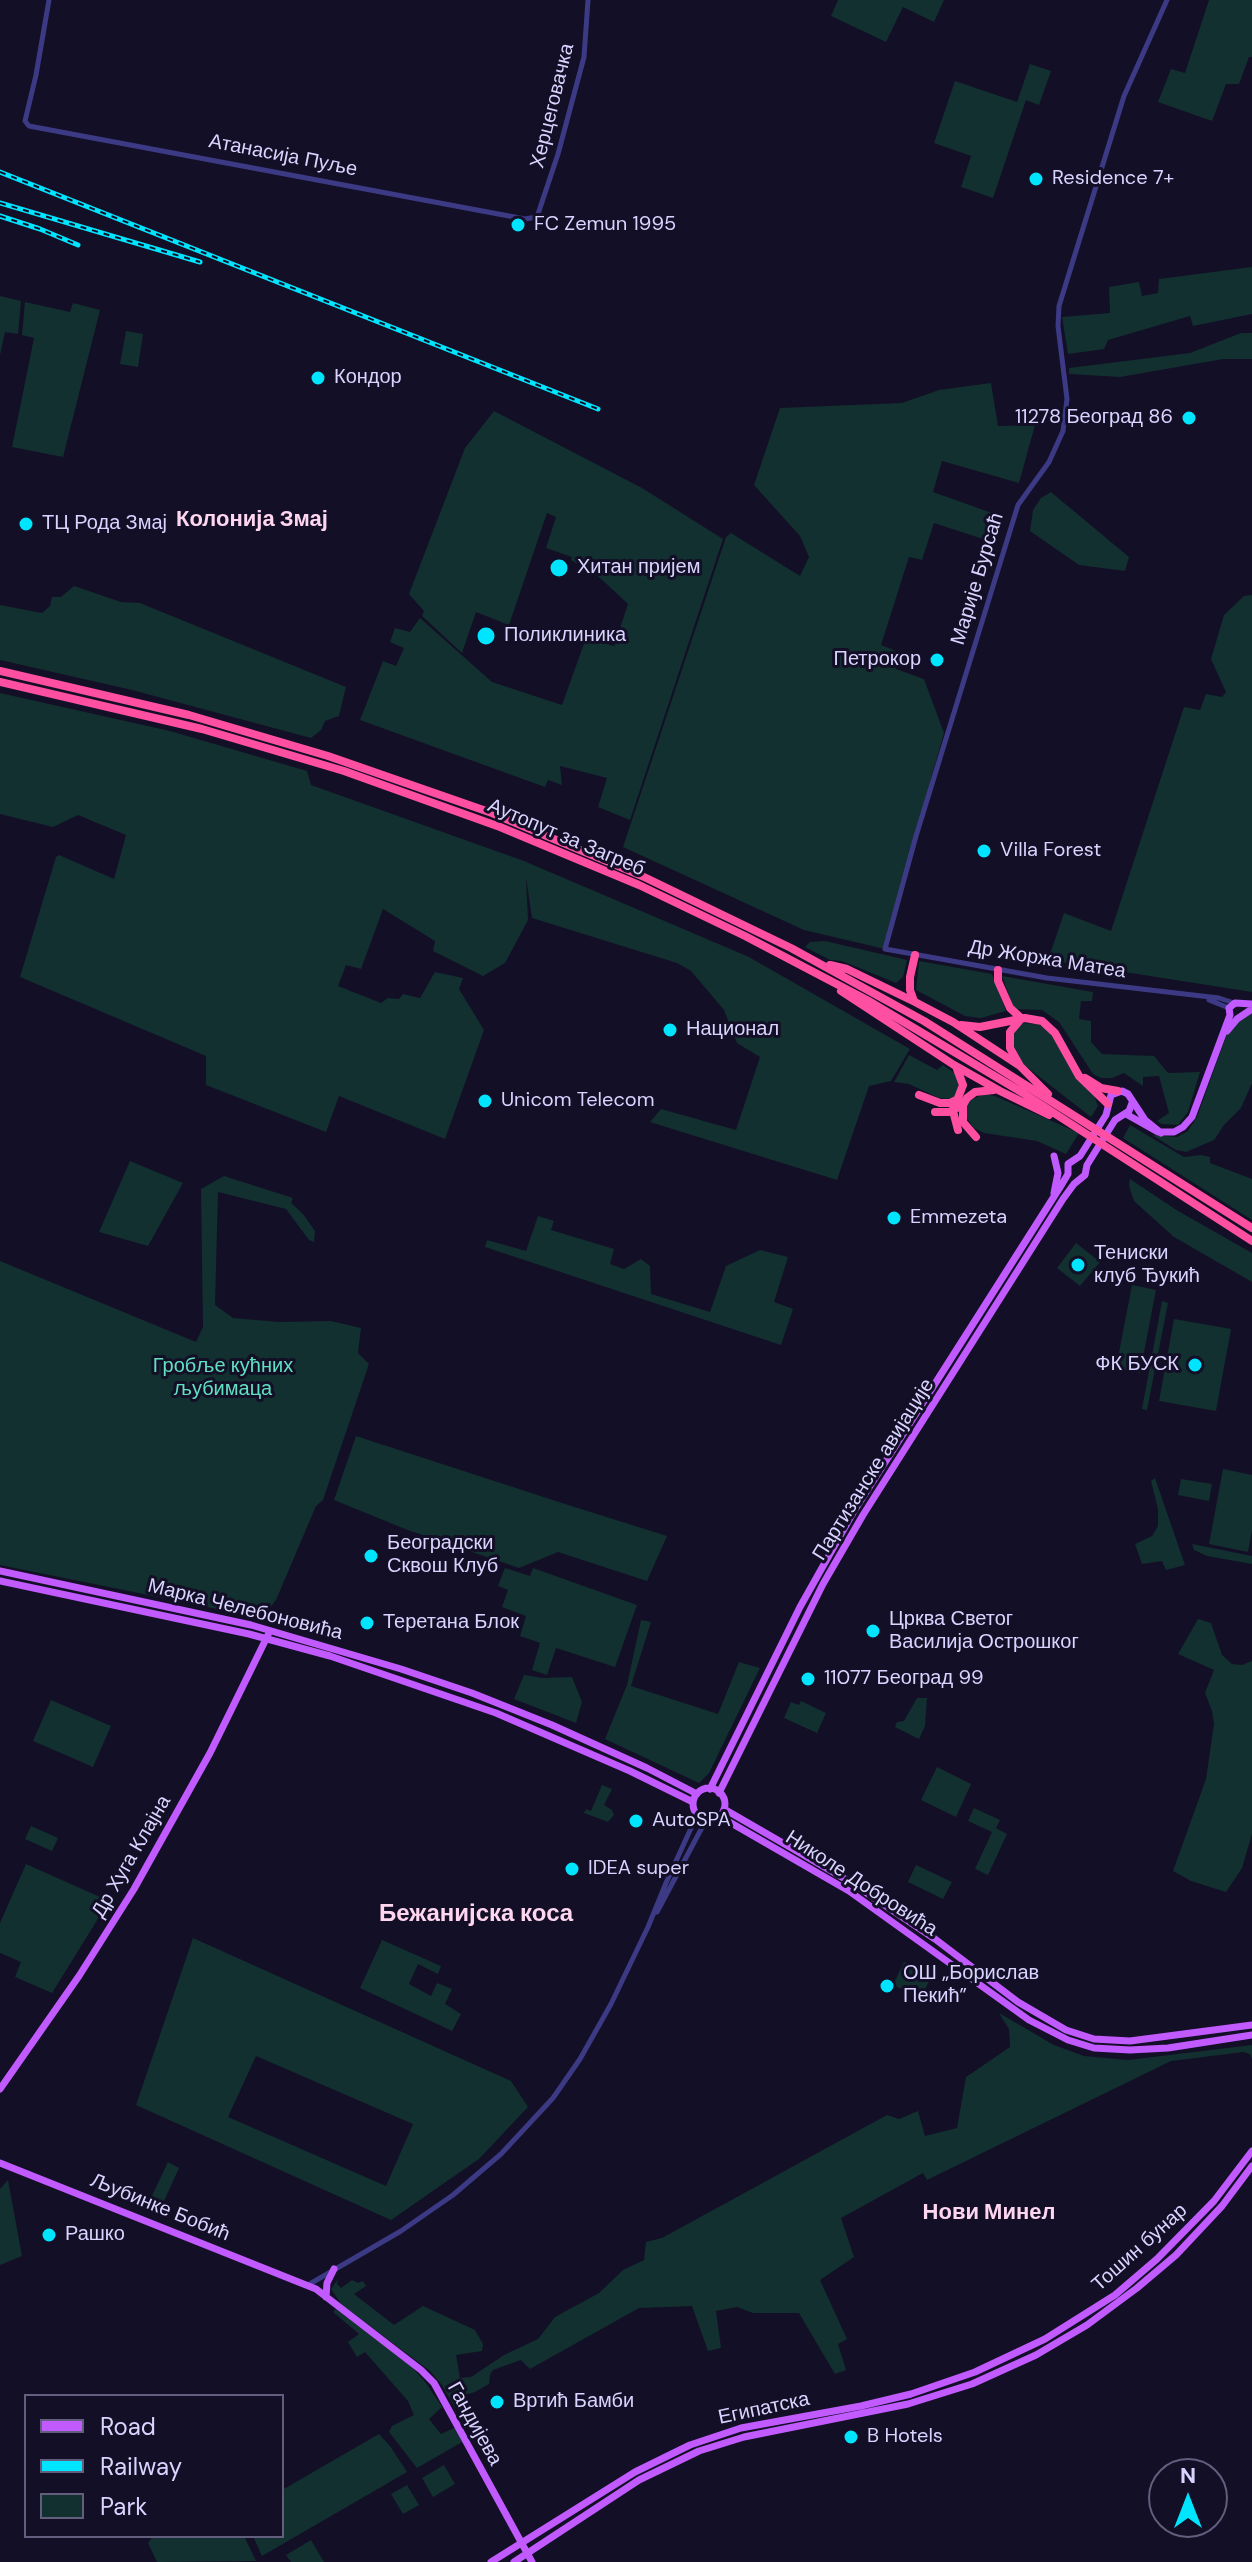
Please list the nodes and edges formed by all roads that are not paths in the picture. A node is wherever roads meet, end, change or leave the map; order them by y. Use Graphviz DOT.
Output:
graph roads {
  1 [pos="49,0"];
  2 [pos="588,0"];
  3 [pos="1167,0"];
  4 [pos="537,217"];
  5 [pos="0,671"];
  6 [pos="0,682"];
  7 [pos="885,949"];
  8 [pos="915,955"];
  9 [pos="822,964"];
  10 [pos="998,970"];
  11 [pos="910,977"];
  12 [pos="833,981"];
  13 [pos="884,988"];
  14 [pos="915,1002"];
  15 [pos="1252,1007"];
  16 [pos="1236,1010"];
  17 [pos="1022,1018"];
  18 [pos="953,1022"];
  19 [pos="954,1065"];
  20 [pos="1020,1066"];
  21 [pos="1078,1073"];
  22 [pos="1000,1091"];
  23 [pos="1118,1091"];
  24 [pos="919,1095"];
  25 [pos="961,1100"];
  26 [pos="1132,1101"];
  27 [pos="1060,1105"];
  28 [pos="1108,1108"];
  29 [pos="953,1111"];
  30 [pos="935,1112"];
  31 [pos="1121,1116"];
  32 [pos="1077,1127"];
  33 [pos="958,1130"];
  34 [pos="1161,1133"];
  35 [pos="976,1137"];
  36 [pos="1054,1156"];
  37 [pos="1078,1158"];
  38 [pos="1087,1165"];
  39 [pos="1068,1174"];
  40 [pos="1081,1178"];
  41 [pos="1052,1199"];
  42 [pos="1252,1228"];
  43 [pos="1252,1241"];
  44 [pos="0,1571"];
  45 [pos="0,1581"];
  46 [pos="271,1629"];
  47 [pos="266,1638"];
  48 [pos="710,1789"];
  49 [pos="719,1793"];
  50 [pos="697,1794"];
  51 [pos="693,1802"];
  52 [pos="722,1812"];
  53 [pos="697,1815"];
  54 [pos="706,1820"];
  55 [pos="648,1927"];
  56 [pos="1252,2025"];
  57 [pos="1252,2035"];
  58 [pos="0,2089"];
  59 [pos="1252,2151"];
  60 [pos="0,2163"];
  61 [pos="1252,2166"];
  62 [pos="334,2269"];
  63 [pos="308,2285"];
  64 [pos="326,2297"];
  65 [pos="1031,2347"];
  66 [pos="1036,2355"];
  67 [pos="519,2546"];
  68 [pos="527,2554"];
  69 [pos="518,2561"];
  70 [pos="491,2562"];
  71 [pos="532,2562"];
  1 -- 4 [label="street, Атанасија Пуље"];
  2 -- 4 [label="street, Херцеговачка"];
  3 -- 7 [label="street, Марије Бурсаћ"];
  5 -- 9 [label="highway, Аутопут за Загреб"];
  6 -- 12 [label="highway, Аутопут за Загреб"];
  7 -- 8 [label="street, Др Жоржа Матеа"];
  8 -- 10 [label="street, Др Жоржа Матеа"];
  8 -- 11 [label="highway"];
  9 -- 13 [label="highway"];
  9 -- 27 [label="highway, Аутопут за Загреб"];
  10 -- 16 [label="street, Др Жоржа Матеа"];
  10 -- 17 [label="highway"];
  11 -- 13 [label="highway"];
  11 -- 14 [label="highway"];
  12 -- 19 [label="highway"];
  12 -- 32 [label="highway, Аутопут за Загреб"];
  13 -- 14 [label="highway"];
  14 -- 18 [label="highway"];
  15 -- 16 [label="main road"];
  16 -- 34 [label="main road"];
  17 -- 18 [label="highway"];
  17 -- 20 [label="highway"];
  17 -- 21 [label="highway"];
  18 -- 20 [label="highway"];
  19 -- 22 [label="highway"];
  19 -- 25 [label="highway"];
  20 -- 27 [label="highway"];
  21 -- 23 [label="highway"];
  21 -- 28 [label="highway"];
  22 -- 25 [label="highway"];
  22 -- 32 [label="highway"];
  23 -- 26 [label="main road"];
  23 -- 28 [label="main road"];
  24 -- 25 [label="highway"];
  25 -- 29 [label="highway"];
  25 -- 35 [label="highway"];
  26 -- 31 [label="main road"];
  26 -- 34 [label="main road"];
  27 -- 42 [label="highway"];
  28 -- 31 [label="main road"];
  28 -- 37 [label="main road, Партизанске авијације"];
  29 -- 30 [label="highway"];
  29 -- 33 [label="highway"];
  31 -- 34 [label="main road"];
  31 -- 38 [label="main road, Партизанске авијације"];
  32 -- 43 [label="highway"];
  36 -- 41 [label="main road"];
  37 -- 38 [label="main road"];
  37 -- 39 [label="main road, Партизанске авијације"];
  38 -- 40 [label="main road, Партизанске авијације"];
  39 -- 40 [label="main road"];
  39 -- 41 [label="main road, Партизанске авијације"];
  40 -- 49 [label="main road, Партизанске авијације"];
  41 -- 48 [label="main road, Партизанске авијације"];
  44 -- 46 [label="main road, Марка Челебоновића"];
  45 -- 47 [label="main road, Марка Челебоновића"];
  46 -- 47 [label="main road, Др Хуга Клајна"];
  46 -- 50 [label="main road, Марка Челебоновића"];
  47 -- 51 [label="main road, Марка Челебоновића"];
  47 -- 58 [label="main road, Др Хуга Клајна"];
  48 -- 49 [label="main road"];
  48 -- 50 [label="main road"];
  49 -- 52 [label="main road"];
  50 -- 51 [label="main road"];
  51 -- 53 [label="main road"];
  52 -- 54 [label="main road"];
  52 -- 56 [label="main road, Николе Добровића"];
  52 -- 57 [label="main road, Николе Добровића"];
  53 -- 54 [label="main road"];
  53 -- 55 [label="street"];
  54 -- 55 [label="street"];
  55 -- 62 [label="street"];
  59 -- 65 [label="main road, Тошин бунар"];
  60 -- 63 [label="main road, Љубинке Бобић"];
  61 -- 66 [label="main road, Тошин бунар"];
  62 -- 63 [label="street"];
  62 -- 64 [label="main road"];
  63 -- 64 [label="main road, Гандијева"];
  64 -- 67 [label="main road, Гандијева"];
  65 -- 67 [label="main road, Египатска"];
  66 -- 68 [label="main road, Египатска"];
  67 -- 68 [label="main road"];
  67 -- 69 [label="main road, Гандијева"];
  67 -- 70 [label="main road, Египатска"];
  68 -- 69 [label="main road, Египатска"];
  68 -- 71 [label="main road"];
}
